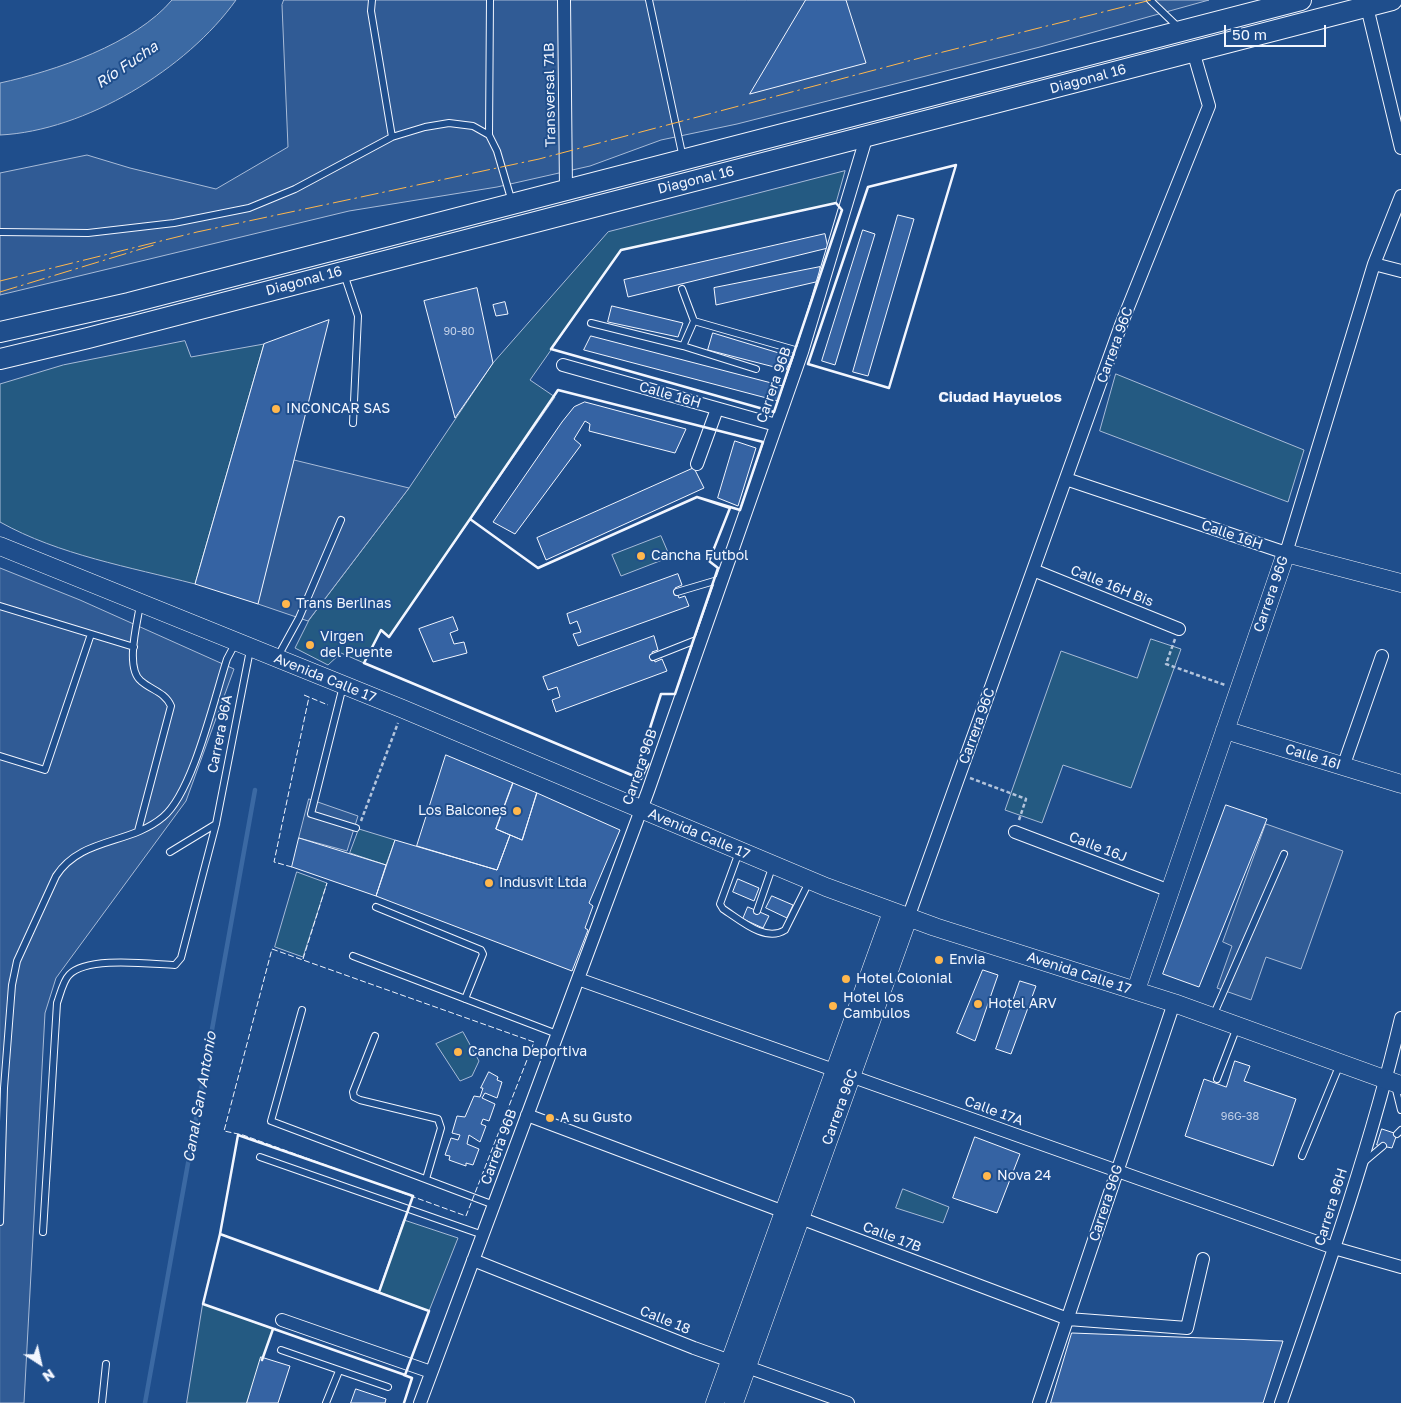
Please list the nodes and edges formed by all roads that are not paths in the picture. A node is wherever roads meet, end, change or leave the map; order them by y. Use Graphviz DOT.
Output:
graph roads {
  1 [pos="372,0"];
  2 [pos="490,0"];
  3 [pos="564,0"];
  4 [pos="649,0"];
  5 [pos="1150,0"];
  6 [pos="1299,0"];
  7 [pos="1392,0"];
  8 [pos="1367,7"];
  9 [pos="1181,30"];
  10 [pos="1193,51"];
  11 [pos="1397,108"];
  12 [pos="489,135"];
  13 [pos="867,135"];
  14 [pos="392,138"];
  15 [pos="1401,148"];
  16 [pos="683,159"];
  17 [pos="566,189"];
  18 [pos="1400,202"];
  19 [pos="512,203"];
  20 [pos="0,232"];
  21 [pos="1374,264"];
  22 [pos="343,271"];
  23 [pos="1401,271"];
  24 [pos="682,289"];
  25 [pos="694,321"];
  26 [pos="591,323"];
  27 [pos="0,332"];
  28 [pos="683,346"];
  29 [pos="802,352"];
  30 [pos="0,359"];
  31 [pos="563,365"];
  32 [pos="756,369"];
  33 [pos="717,409"];
  34 [pos="353,423"];
  35 [pos="776,425"];
  36 [pos="697,464"];
  37 [pos="1066,479"];
  38 [pos="341,520"];
  39 [pos="3,547"];
  40 [pos="1286,553"];
  41 [pos="1033,570"];
  42 [pos="722,579"];
  43 [pos="1401,583"];
  44 [pos="677,592"];
  45 [pos="141,603"];
  46 [pos="0,606"];
  47 [pos="1179,629"];
  48 [pos="91,634"];
  49 [pos="701,638"];
  50 [pos="243,645"];
  51 [pos="134,646"];
  52 [pos="1382,656"];
  53 [pos="653,658"];
  54 [pos="277,659"];
  55 [pos="343,686"];
  56 [pos="1225,730"];
  57 [pos="0,756"];
  58 [pos="1343,767"];
  59 [pos="1401,784"];
  60 [pos="641,809"];
  61 [pos="216,824"];
  62 [pos="356,828"];
  63 [pos="138,831"];
  64 [pos="1014,832"];
  65 [pos="740,851"];
  66 [pos="170,852"];
  67 [pos="1284,854"];
  68 [pos="773,865"];
  69 [pos="810,880"];
  70 [pos="1170,891"];
  71 [pos="376,907"];
  72 [pos="757,911"];
  73 [pos="900,915"];
  74 [pos="353,956"];
  75 [pos="578,979"];
  76 [pos="1136,990"];
  77 [pos="465,999"];
  78 [pos="1174,1003"];
  79 [pos="302,1010"];
  80 [pos="1212,1017"];
  81 [pos="1401,1018"];
  82 [pos="1237,1026"];
  83 [pos="558,1034"];
  84 [pos="375,1036"];
  85 [pos="1341,1063"];
  86 [pos="843,1073"];
  87 [pos="1217,1079"];
  88 [pos="1394,1082"];
  89 [pos="1401,1110"];
  90 [pos="527,1116"];
  91 [pos="1383,1146"];
  92 [pos="260,1156"];
  93 [pos="1302,1156"];
  94 [pos="1359,1166"];
  95 [pos="1117,1170"];
  96 [pos="426,1179"];
  97 [pos="494,1204"];
  98 [pos="784,1212"];
  99 [pos="800,1219"];
  100 [pos="0,1222"];
  101 [pos="43,1232"];
  102 [pos="483,1235"];
  103 [pos="1334,1248"];
  104 [pos="1203,1259"];
  105 [pos="473,1260"];
  106 [pos="1401,1267"];
  107 [pos="1068,1319"];
  108 [pos="282,1320"];
  109 [pos="281,1350"];
  110 [pos="730,1361"];
  111 [pos="106,1364"];
  112 [pos="747,1367"];
  113 [pos="339,1372"];
  114 [pos="431,1372"];
  115 [pos="388,1387"];
  116 [pos="102,1403"];
  117 [pos="326,1403"];
  118 [pos="420,1403"];
  119 [pos="715,1403"];
  120 [pos="734,1403"];
  121 [pos="848,1403"];
  122 [pos="1040,1403"];
  123 [pos="1281,1403"];
  1 -- 14 [label="lane"];
  2 -- 12 [label="lane"];
  3 -- 17 [label="street, Transversal 71B"];
  4 -- 16 [label="lane"];
  5 -- 9 [label="lane"];
  6 -- 9 [label="main road, Diagonal 16"];
  7 -- 8 [label="main road, Diagonal 16"];
  8 -- 10 [label="main road, Diagonal 16"];
  8 -- 11 [label="street"];
  9 -- 16 [label="main road, Diagonal 16"];
  10 -- 13 [label="main road, Diagonal 16"];
  10 -- 37 [label="street, Carrera 96C"];
  11 -- 15 [label="street"];
  12 -- 14 [label="lane"];
  12 -- 19 [label="lane"];
  13 -- 22 [label="main road, Diagonal 16"];
  13 -- 29 [label="street, Carrera 96B"];
  14 -- 20 [label="lane"];
  16 -- 17 [label="main road, Diagonal 16"];
  17 -- 19 [label="main road, Diagonal 16"];
  18 -- 21 [label="street, Carrera 96G"];
  19 -- 27 [label="main road, Diagonal 16"];
  21 -- 23 [label="street"];
  21 -- 40 [label="street, Carrera 96G"];
  22 -- 30 [label="main road, Diagonal 16"];
  22 -- 34 [label="lane"];
  24 -- 25 [label="lane"];
  25 -- 28 [label="lane"];
  25 -- 29 [label="lane"];
  26 -- 28 [label="lane"];
  28 -- 32 [label="lane"];
  29 -- 35 [label="street, Carrera 96B"];
  31 -- 33 [label="street, Calle 16H"];
  33 -- 35 [label="street, Calle 16H"];
  33 -- 36 [label="street"];
  35 -- 42 [label="street, Carrera 96B"];
  37 -- 40 [label="street, Calle 16H"];
  37 -- 41 [label="street, Carrera 96C"];
  38 -- 54 [label="lane"];
  39 -- 45 [label="street, Avenida Calle 17"];
  40 -- 43 [label="street, Calle 16H"];
  40 -- 56 [label="street, Carrera 96G"];
  41 -- 47 [label="street, Calle 16H Bis"];
  41 -- 73 [label="street, Carrera 96C"];
  42 -- 44 [label="lane"];
  42 -- 49 [label="street, Carrera 96B"];
  45 -- 50 [label="street, Avenida Calle 17"];
  45 -- 51 [label="lane"];
  46 -- 48 [label="lane"];
  48 -- 51 [label="lane"];
  48 -- 57 [label="lane"];
  49 -- 53 [label="lane"];
  49 -- 60 [label="street, Carrera 96B"];
  50 -- 54 [label="street, Avenida Calle 17"];
  50 -- 61 [label="lane, Carrera 96A"];
  50 -- 63 [label="lane"];
  51 -- 63 [label="lane"];
  52 -- 58 [label="street"];
  54 -- 55 [label="street, Avenida Calle 17"];
  55 -- 60 [label="street, Avenida Calle 17"];
  55 -- 62 [label="lane"];
  56 -- 58 [label="street, Calle 16I"];
  56 -- 70 [label="street, Carrera 96G"];
  58 -- 59 [label="street, Calle 16I"];
  60 -- 65 [label="street, Avenida Calle 17"];
  60 -- 75 [label="street, Carrera 96B"];
  61 -- 66 [label="lane"];
  61 -- 101 [label="lane, Carrera 96A"];
  63 -- 100 [label="lane"];
  64 -- 70 [label="street, Calle 16J"];
  65 -- 68 [label="street, Avenida Calle 17"];
  65 -- 69 [label="lane"];
  67 -- 80 [label="lane"];
  68 -- 69 [label="street, Avenida Calle 17"];
  68 -- 72 [label="lane"];
  69 -- 73 [label="street, Avenida Calle 17"];
  70 -- 76 [label="street, Carrera 96G"];
  71 -- 77 [label="lane"];
  73 -- 76 [label="street, Avenida Calle 17"];
  73 -- 86 [label="street, Carrera 96C"];
  74 -- 77 [label="lane"];
  75 -- 83 [label="street, Carrera 96B"];
  75 -- 86 [label="street, Calle 17A"];
  76 -- 78 [label="street, Avenida Calle 17"];
  77 -- 83 [label="lane"];
  78 -- 80 [label="street, Avenida Calle 17"];
  78 -- 95 [label="street, Carrera 96G"];
  79 -- 96 [label="lane"];
  80 -- 82 [label="street, Avenida Calle 17"];
  81 -- 88 [label="street, Carrera 96H"];
  82 -- 85 [label="street, Avenida Calle 17"];
  82 -- 87 [label="lane"];
  83 -- 90 [label="street, Carrera 96B"];
  84 -- 96 [label="lane"];
  85 -- 88 [label="street, Avenida Calle 17"];
  85 -- 93 [label="lane"];
  86 -- 95 [label="street, Calle 17A"];
  86 -- 98 [label="street, Carrera 96C"];
  86 -- 99 [label="street, Carrera 96C"];
  88 -- 89 [label="lane"];
  88 -- 94 [label="street, Carrera 96H"];
  90 -- 97 [label="street, Carrera 96B"];
  90 -- 98 [label="street, Calle 17B"];
  91 -- 94 [label="lane"];
  92 -- 102 [label="lane"];
  94 -- 103 [label="street, Carrera 96H"];
  95 -- 103 [label="street, Calle 17A"];
  95 -- 107 [label="street, Carrera 96G"];
  96 -- 97 [label="lane"];
  97 -- 102 [label="street, Carrera 96B"];
  98 -- 99 [label="street, Calle 17B"];
  98 -- 110 [label="street, Carrera 96C"];
  99 -- 107 [label="street, Calle 17B"];
  99 -- 112 [label="street, Carrera 96C"];
  102 -- 105 [label="street, Carrera 96B"];
  103 -- 106 [label="street, Calle 17A"];
  103 -- 123 [label="street, Carrera 96H"];
  104 -- 107 [label="street, Calle 17B"];
  105 -- 110 [label="street, Calle 18"];
  105 -- 114 [label="street, Carrera 96B"];
  107 -- 122 [label="street, Carrera 96G"];
  108 -- 114 [label="street"];
  109 -- 113 [label="lane"];
  110 -- 112 [label="street, Calle 18"];
  110 -- 119 [label="street, Carrera 96C"];
  111 -- 116 [label="lane"];
  112 -- 120 [label="street, Carrera 96C"];
  112 -- 121 [label="street, Calle 18"];
  113 -- 115 [label="lane"];
  113 -- 117 [label="lane"];
  114 -- 118 [label="street, Carrera 96B"];
}
